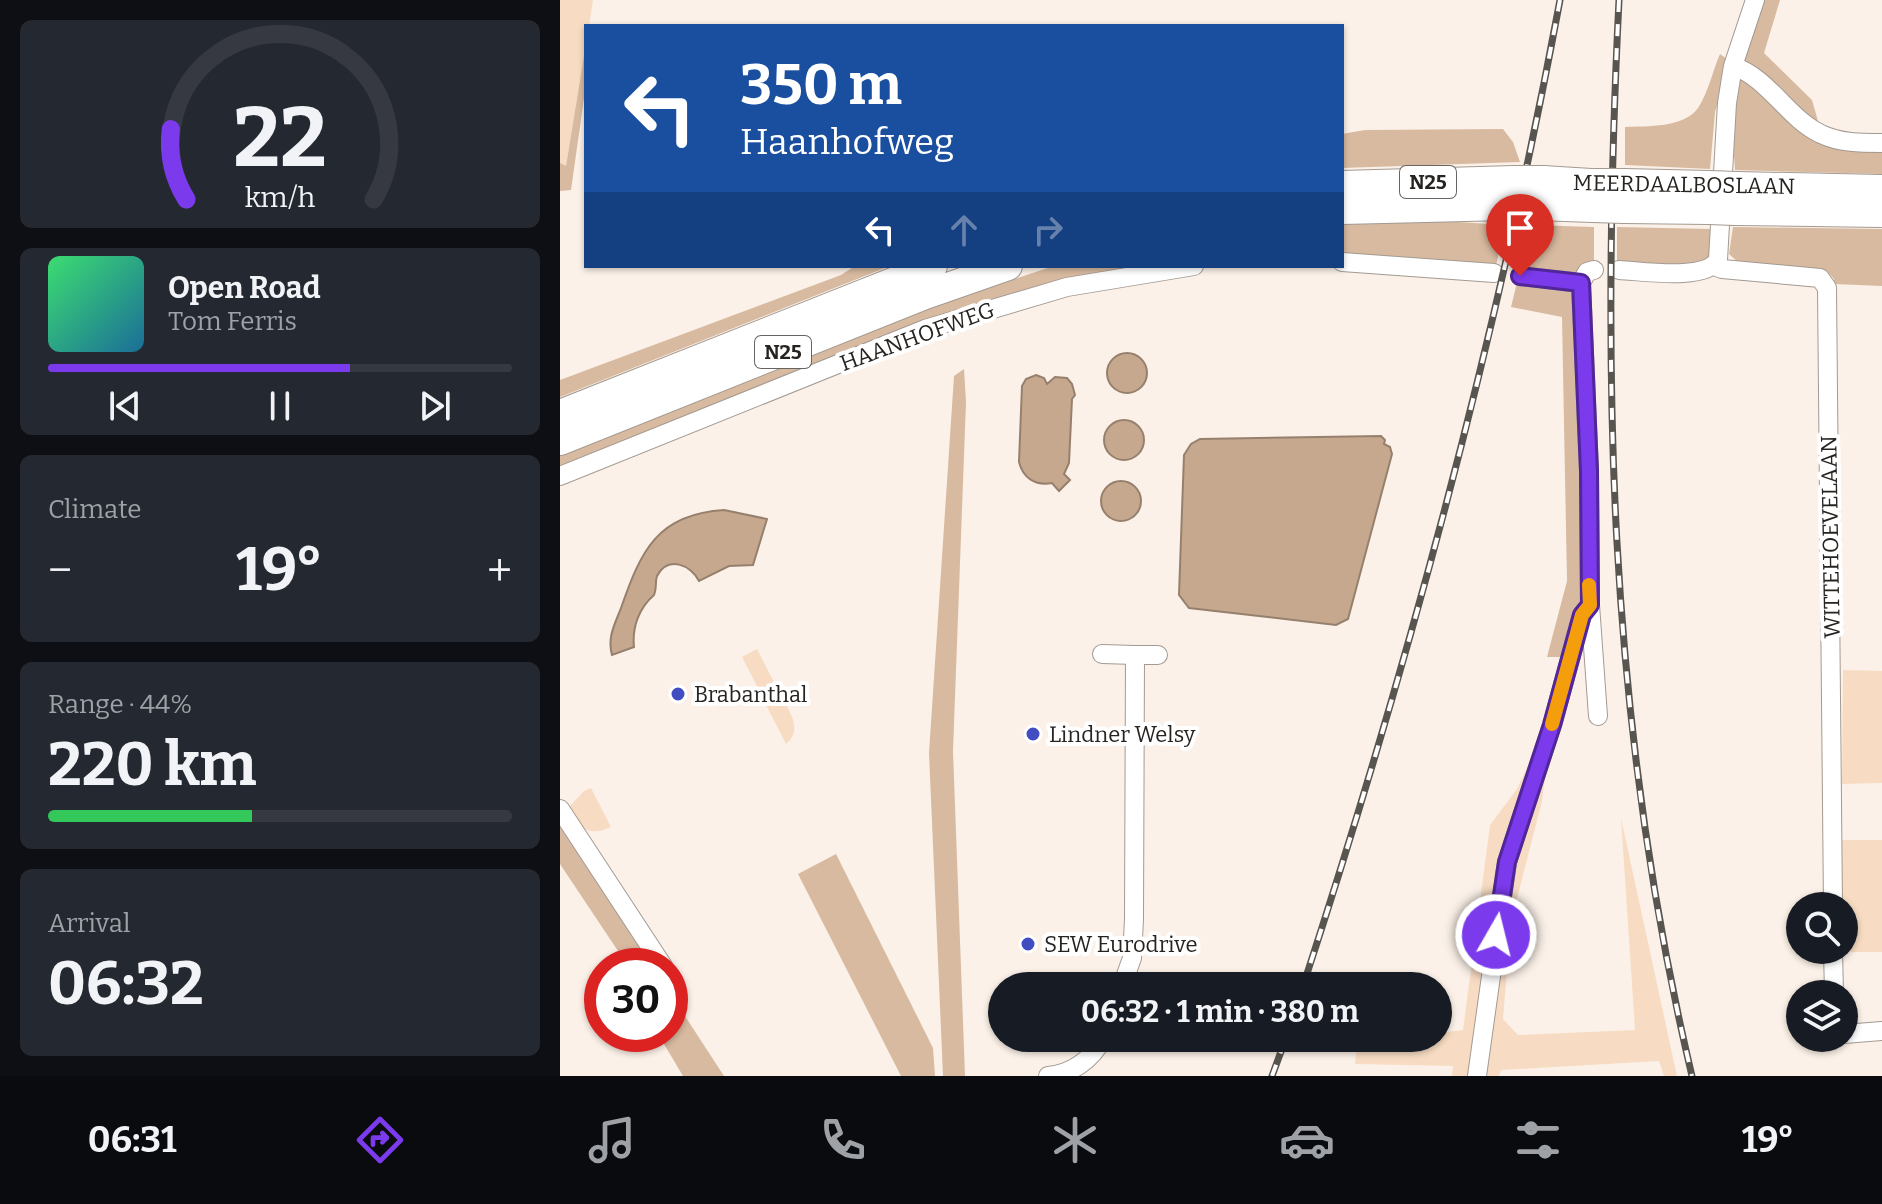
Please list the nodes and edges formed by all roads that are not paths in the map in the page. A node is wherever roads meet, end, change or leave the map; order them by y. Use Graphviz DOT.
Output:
graph roads {
  1 [pos="1755,0"];
  2 [pos="1733,66"];
  3 [pos="1882,143"];
  4 [pos="1344,185"];
  5 [pos="1882,189"];
  6 [pos="1511,193"];
  7 [pos="1722,198"];
  8 [pos="1344,210"];
  9 [pos="1882,213"];
  10 [pos="1344,262"];
  11 [pos="1714,266"];
  12 [pos="928,268"];
  13 [pos="1002,268"];
  14 [pos="1182,268"];
  15 [pos="1619,270"];
  16 [pos="1494,273"];
  17 [pos="1520,276"];
  18 [pos="560,414"];
  19 [pos="560,441"];
  20 [pos="560,476"];
  21 [pos="1590,605"];
  22 [pos="1102,654"];
  23 [pos="1135,655"];
  24 [pos="1158,655"];
  25 [pos="1598,716"];
  26 [pos="560,809"];
  27 [pos="1833,892"];
  28 [pos="651,948"];
  29 [pos="1127,972"];
  30 [pos="1882,1031"];
  31 [pos="1858,1033"];
  32 [pos="1092,1052"];
  33 [pos="1048,1076"];
  34 [pos="1477,1076"];
  1 -- 2 [label="street"];
  2 -- 3 [label="street"];
  2 -- 11 [label="street"];
  4 -- 6 [label="highway, MEERDAALBOSLAAN / N25"];
  5 -- 7 [label="highway, MEERDAALBOSLAAN / N25"];
  6 -- 7 [label="highway, MEERDAALBOSLAAN / N25, bridge"];
  6 -- 8 [label="highway, MEERDAALBOSLAAN / N25"];
  7 -- 9 [label="highway, MEERDAALBOSLAAN / N25"];
  10 -- 16 [label="street"];
  11 -- 15 [label="street, WITTEHOEVELAAN"];
  11 -- 27 [label="street, WITTEHOEVELAAN"];
  12 -- 18 [label="highway, N25"];
  13 -- 19 [label="highway, N25"];
  14 -- 20 [label="street, HAANHOFWEG"];
  17 -- 21 [label="street"];
  21 -- 25 [label="street"];
  21 -- 34 [label="street"];
  22 -- 23 [label="street"];
  23 -- 24 [label="street"];
  23 -- 29 [label="street"];
  26 -- 28 [label="street"];
  30 -- 31 [label="street"];
  32 -- 33 [label="street"];
}
